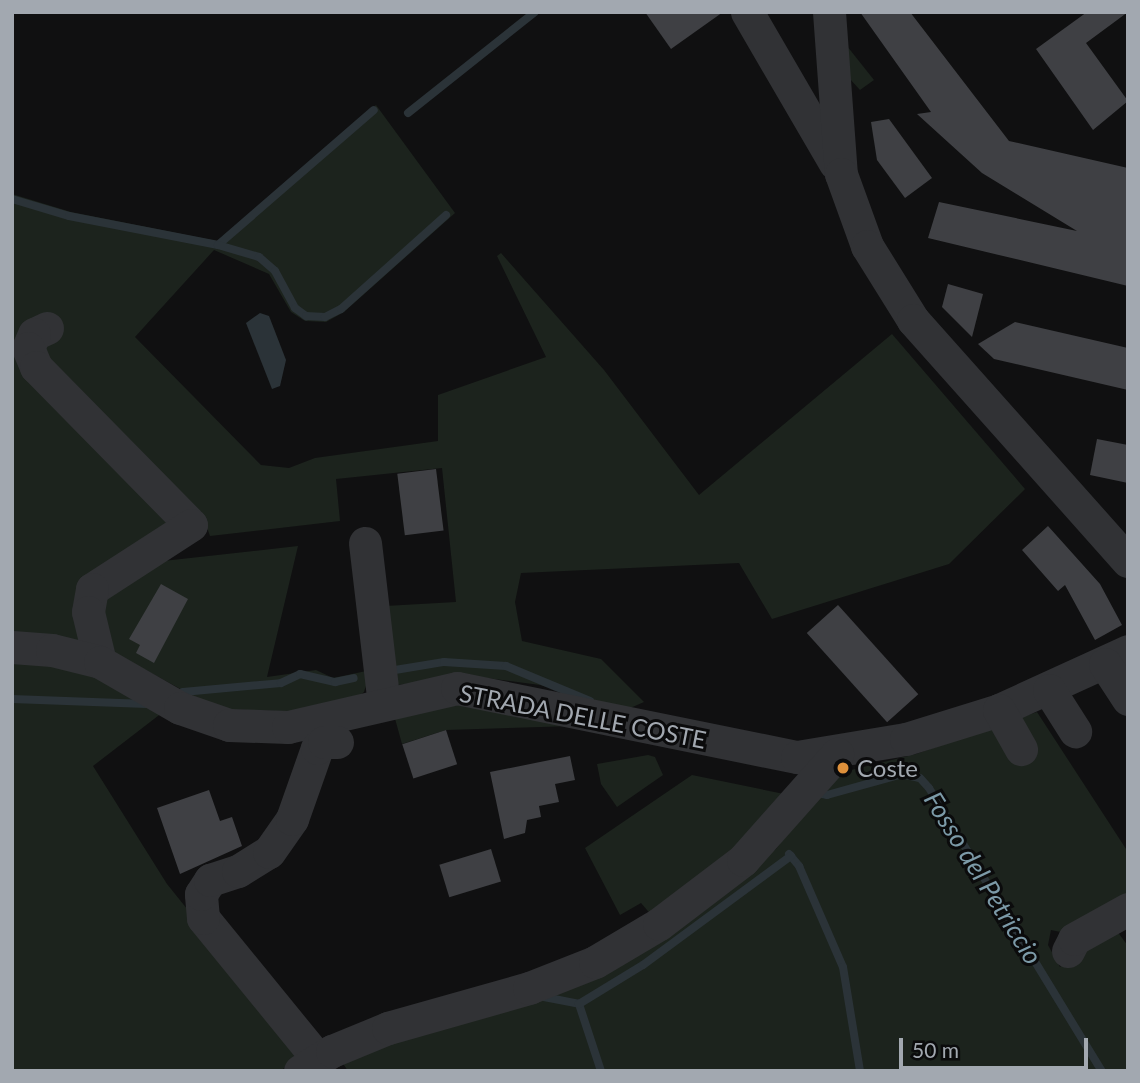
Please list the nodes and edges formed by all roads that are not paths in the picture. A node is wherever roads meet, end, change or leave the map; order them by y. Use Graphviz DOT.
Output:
graph roads {
  1 [pos="747,12"];
  2 [pos="829,12"];
  3 [pos="830,69"];
  4 [pos="781,71"];
  5 [pos="841,174"];
  6 [pos="47,328"];
  7 [pos="365,543"];
  8 [pos="1128,561"];
  9 [pos="12,647"];
  10 [pos="1116,657"];
  11 [pos="100,662"];
  12 [pos="1049,690"];
  13 [pos="1128,699"];
  14 [pos="384,704"];
  15 [pos="999,710"];
  16 [pos="1075,731"];
  17 [pos="337,742"];
  18 [pos="1021,749"];
  19 [pos="837,754"];
  20 [pos="1128,909"];
  21 [pos="1068,951"];
  22 [pos="309,1065"];
  1 -- 4 [label="street"];
  2 -- 3 [label="street"];
  3 -- 4 [label="street"];
  3 -- 5 [label="street"];
  4 -- 5 [label="street"];
  5 -- 8 [label="street"];
  6 -- 11 [label="street"];
  7 -- 14 [label="street"];
  9 -- 11 [label="street, STRADA DELLE COSTE"];
  10 -- 12 [label="street, STRADA DELLE COSTE"];
  10 -- 13 [label="street"];
  11 -- 14 [label="street, STRADA DELLE COSTE"];
  12 -- 15 [label="street, STRADA DELLE COSTE"];
  12 -- 16 [label="street"];
  14 -- 19 [label="street, STRADA DELLE COSTE"];
  15 -- 18 [label="street"];
  15 -- 19 [label="street, STRADA DELLE COSTE"];
  17 -- 22 [label="street"];
  19 -- 22 [label="street"];
  20 -- 21 [label="street"];
}
